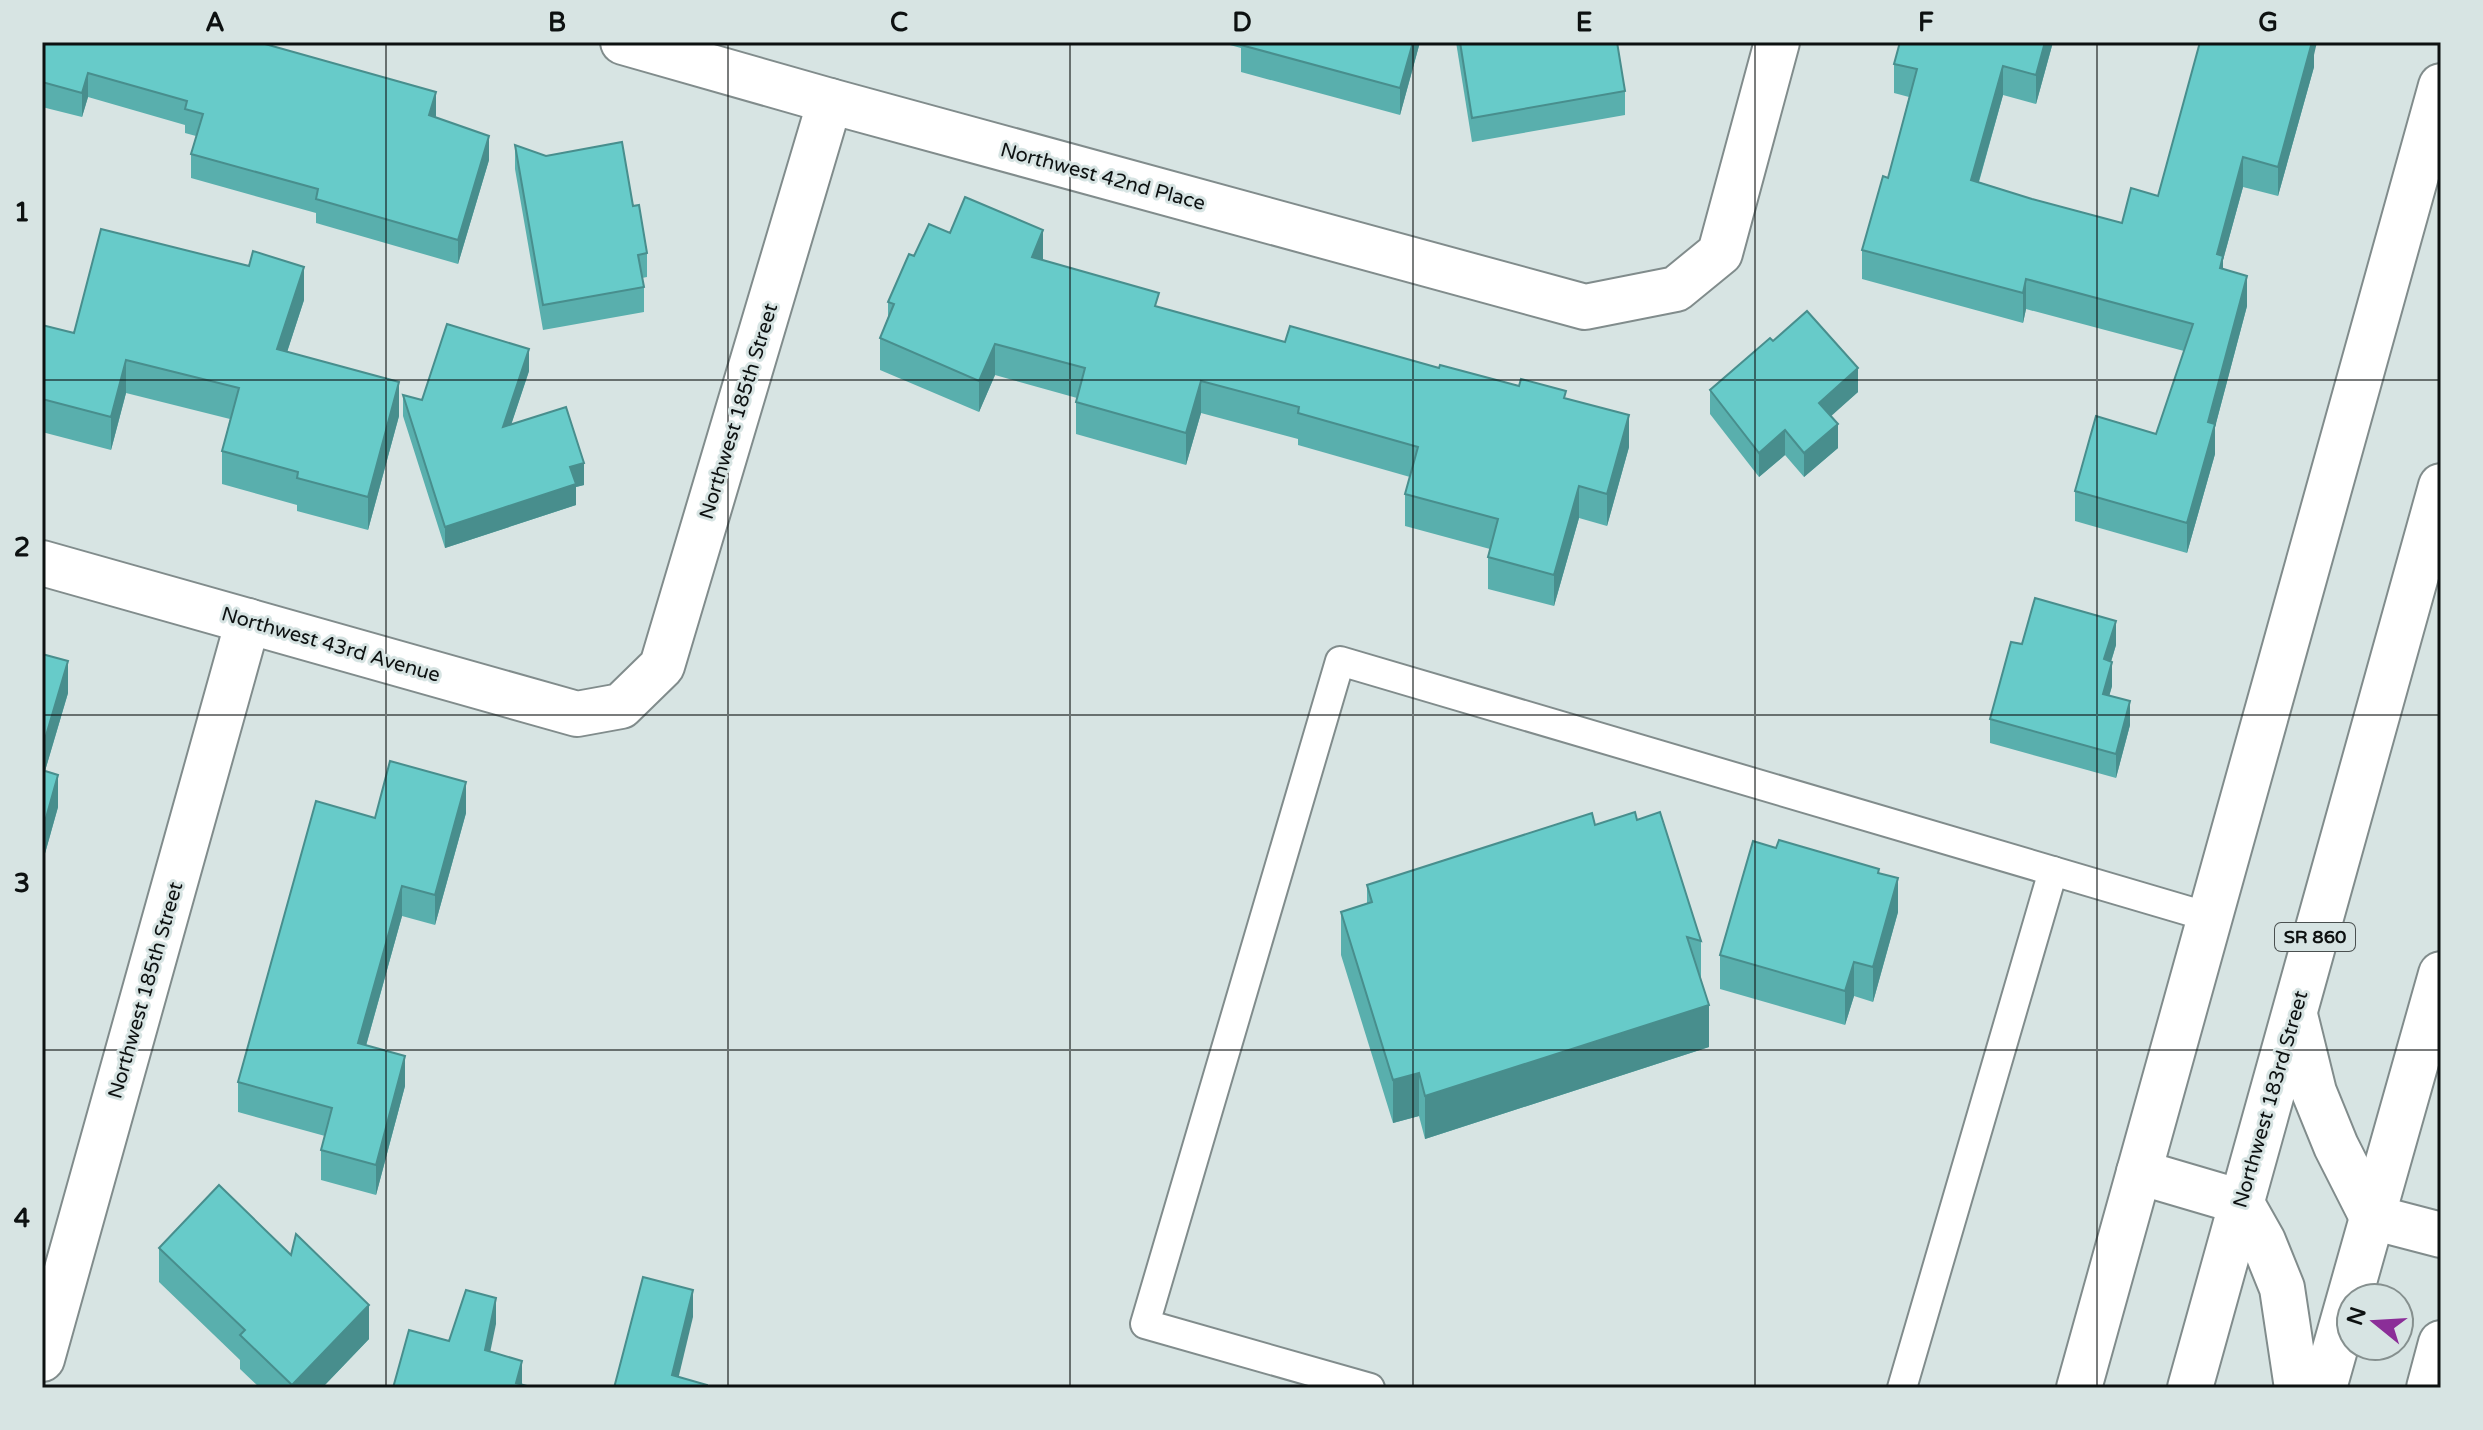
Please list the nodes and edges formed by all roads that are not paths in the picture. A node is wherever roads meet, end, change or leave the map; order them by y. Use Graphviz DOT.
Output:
graph roads {
  1 [pos="623,42"];
  2 [pos="1777,42"];
  3 [pos="2441,86"];
  4 [pos="830,101"];
  5 [pos="2441,486"];
  6 [pos="42,563"];
  7 [pos="248,621"];
  8 [pos="621,706"];
  9 [pos="2053,871"];
  10 [pos="2209,917"];
  11 [pos="2441,974"];
  12 [pos="2294,1012"];
  13 [pos="2139,1172"];
  14 [pos="2241,1202"];
  15 [pos="2372,1217"];
  16 [pos="2441,1235"];
  17 [pos="2441,1343"];
  18 [pos="42,1359"];
  19 [pos="1370,1388"];
  20 [pos="1902,1388"];
  21 [pos="2079,1388"];
  22 [pos="2190,1388"];
  23 [pos="2297,1388"];
  24 [pos="2324,1388"];
  25 [pos="2429,1388"];
  1 -- 4 [label="street, Northwest 42nd Place"];
  2 -- 4 [label="street, Northwest 42nd Place"];
  3 -- 10 [label="street"];
  4 -- 8 [label="street, Northwest 185th Street"];
  5 -- 12 [label="street, Northwest 183rd Street / SR 860"];
  6 -- 7 [label="street, Northwest 43rd Avenue"];
  7 -- 8 [label="street, Northwest 43rd Avenue"];
  7 -- 18 [label="street, Northwest 185th Street"];
  9 -- 10 [label="lane"];
  9 -- 19 [label="lane"];
  9 -- 20 [label="lane"];
  10 -- 13 [label="street"];
  11 -- 15 [label="street"];
  12 -- 14 [label="street, Northwest 183rd Street / SR 860"];
  12 -- 15 [label="street"];
  13 -- 14 [label="street"];
  13 -- 21 [label="street"];
  14 -- 22 [label="street, Northwest 183rd Street / SR 860"];
  14 -- 23 [label="street"];
  15 -- 16 [label="street"];
  15 -- 24 [label="street"];
  17 -- 25 [label="street"];
}
